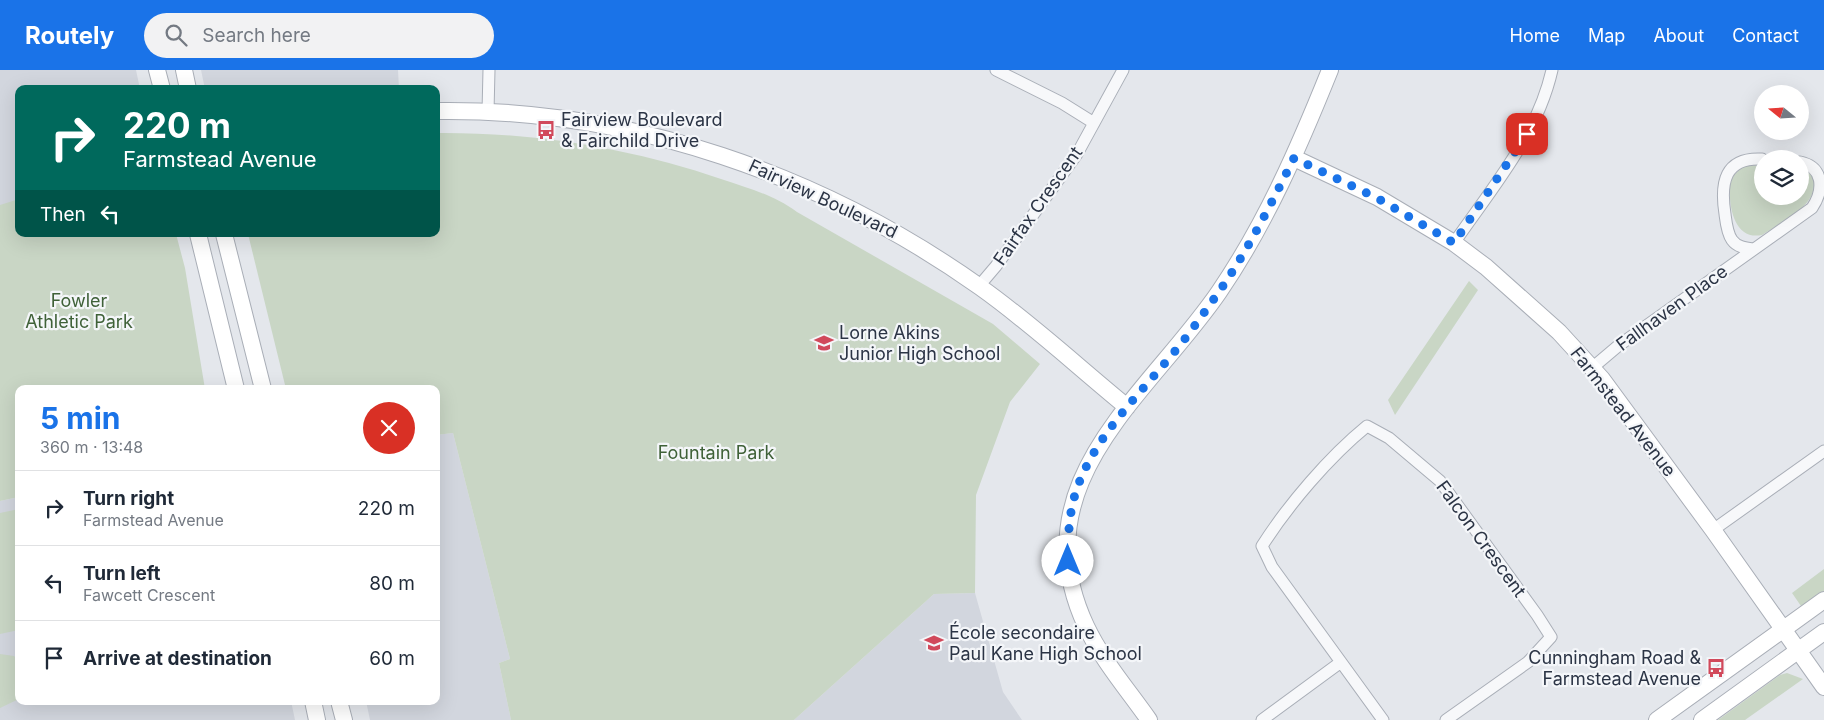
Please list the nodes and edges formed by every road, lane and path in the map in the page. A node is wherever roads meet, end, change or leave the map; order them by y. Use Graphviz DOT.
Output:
graph roads {
  1 [pos="157,70"];
  2 [pos="184,70"];
  3 [pos="489,70"];
  4 [pos="996,70"];
  5 [pos="1123,70"];
  6 [pos="1330,70"];
  7 [pos="1552,70"];
  8 [pos="161,85"];
  9 [pos="187,85"];
  10 [pos="440,111"];
  11 [pos="488,112"];
  12 [pos="1094,123"];
  13 [pos="1294,158"];
  14 [pos="1754,158"];
  15 [pos="1809,165"];
  16 [pos="199,237"];
  17 [pos="225,237"];
  18 [pos="1454,243"];
  19 [pos="1753,249"];
  20 [pos="979,286"];
  21 [pos="1592,368"];
  22 [pos="235,385"];
  23 [pos="261,385"];
  24 [pos="1126,407"];
  25 [pos="1824,450"];
  26 [pos="1713,530"];
  27 [pos="1824,600"];
  28 [pos="1782,630"];
  29 [pos="1824,632"];
  30 [pos="1798,651"];
  31 [pos="1341,662"];
  32 [pos="1824,687"];
  33 [pos="314,705"];
  34 [pos="340,705"];
  35 [pos="317,720"];
  36 [pos="344,720"];
  37 [pos="1149,720"];
  38 [pos="1262,720"];
  39 [pos="1383,720"];
  40 [pos="1446,720"];
  41 [pos="1657,720"];
  42 [pos="1702,720"];
  1 -- 8 [label="street"];
  2 -- 9 [label="street"];
  3 -- 11 [label="street"];
  4 -- 12 [label="street"];
  5 -- 12 [label="street, Fairfax Crescent"];
  6 -- 13 [label="street"];
  7 -- 18 [label="street"];
  10 -- 11 [label="street, Fairview Boulevard"];
  11 -- 20 [label="street, Fairview Boulevard"];
  12 -- 20 [label="street, Fairfax Crescent"];
  13 -- 18 [label="street, Farmstead Avenue"];
  13 -- 24 [label="street"];
  14 -- 19 [label="street, Fallhaven Place"];
  15 -- 19 [label="street, Fallhaven Place"];
  16 -- 22 [label="street"];
  17 -- 23 [label="street"];
  18 -- 21 [label="street, Farmstead Avenue"];
  19 -- 21 [label="street, Fallhaven Place"];
  20 -- 24 [label="street, Fairview Boulevard"];
  21 -- 26 [label="street, Farmstead Avenue"];
  24 -- 37 [label="street"];
  25 -- 26 [label="street"];
  26 -- 28 [label="street, Farmstead Avenue"];
  27 -- 28 [label="street"];
  28 -- 30 [label="street, Farmstead Avenue"];
  28 -- 41 [label="street"];
  29 -- 30 [label="street"];
  30 -- 32 [label="street, Farmstead Avenue"];
  30 -- 42 [label="street"];
  31 -- 38 [label="street"];
  31 -- 39 [label="street, Falcon Crescent"];
  31 -- 40 [label="street, Falcon Crescent"];
  33 -- 35 [label="street"];
  34 -- 36 [label="street"];
}
